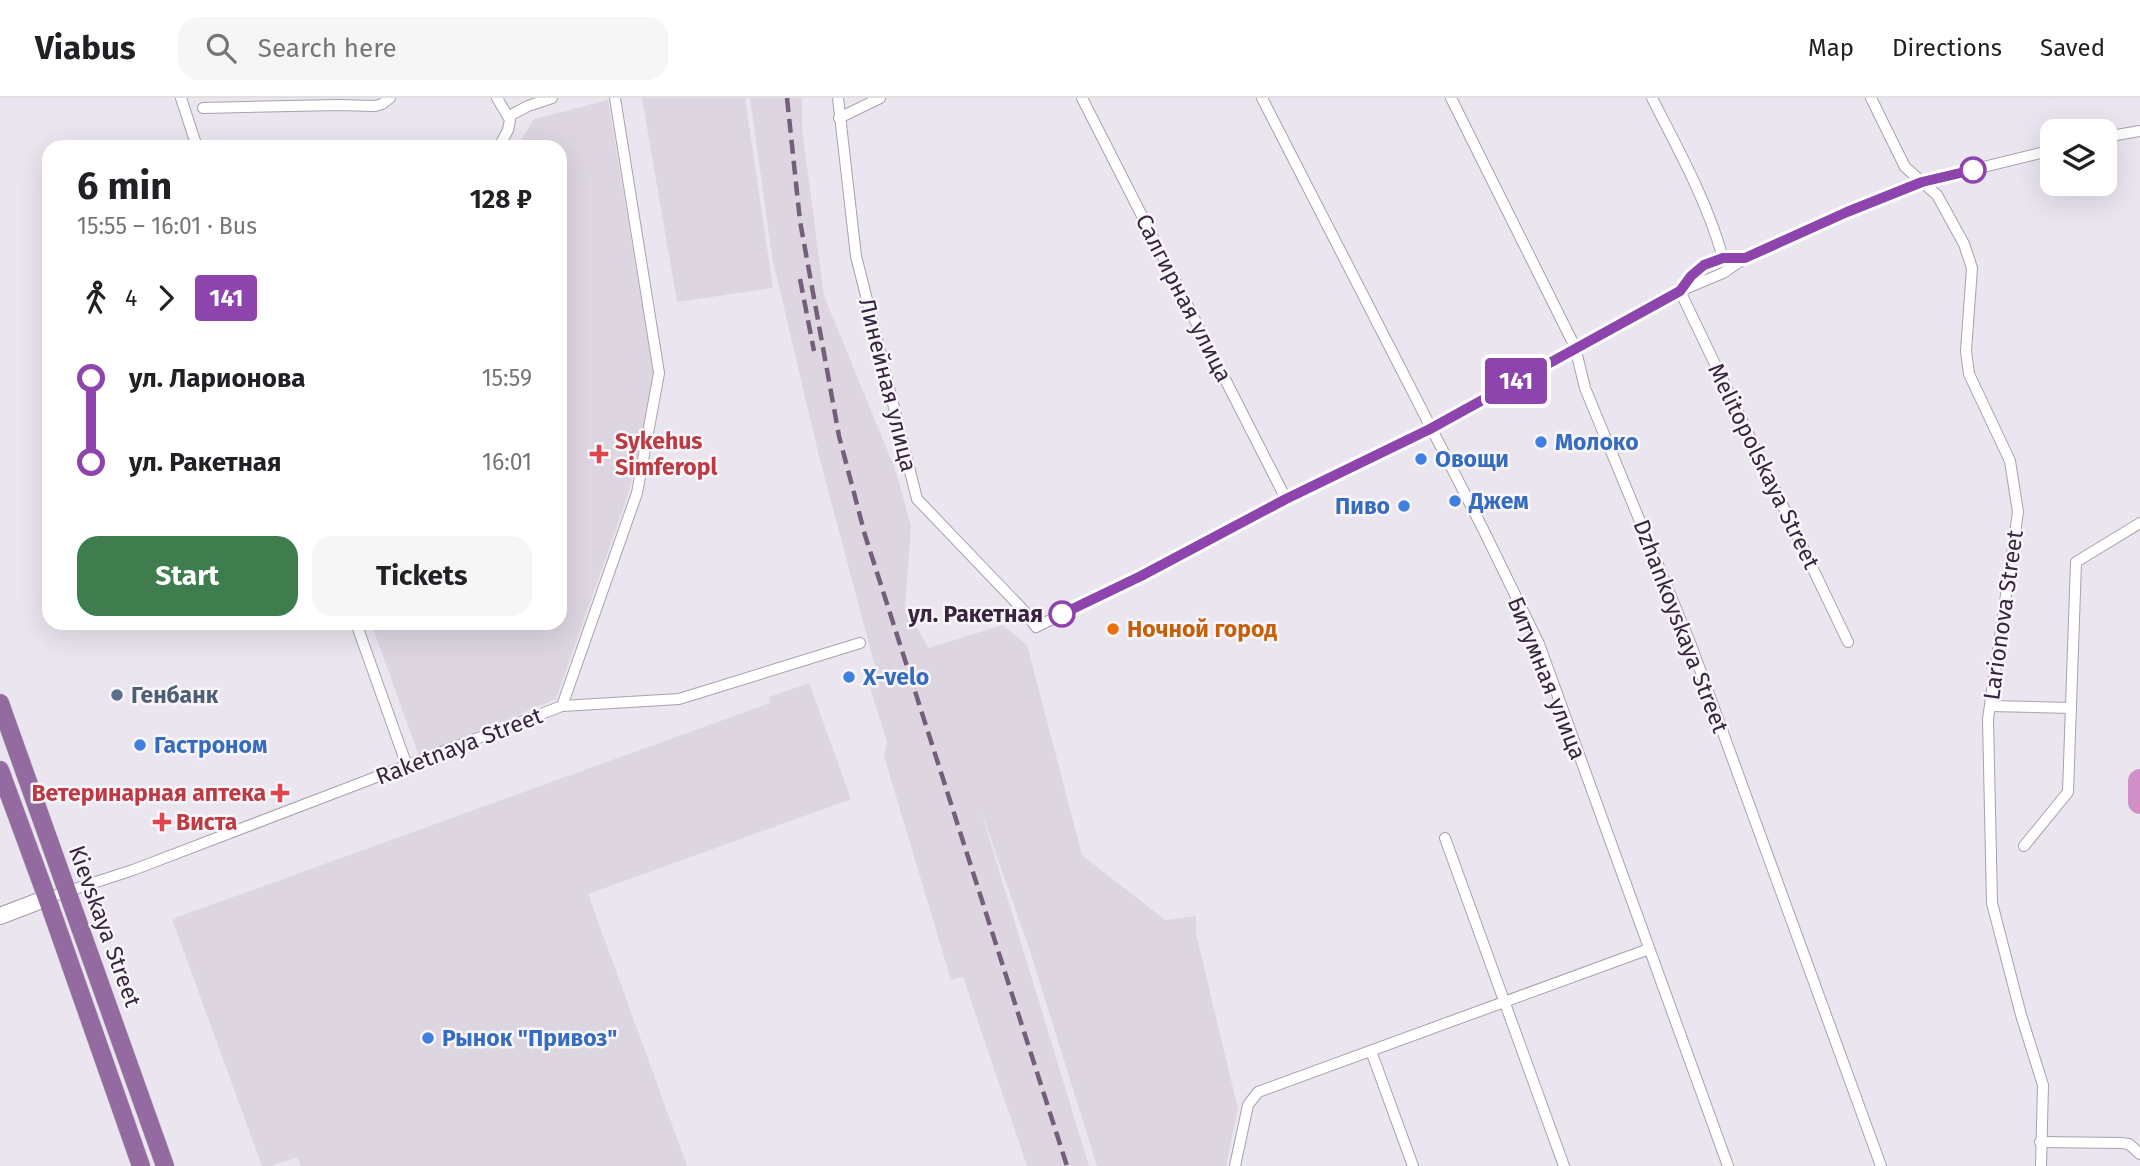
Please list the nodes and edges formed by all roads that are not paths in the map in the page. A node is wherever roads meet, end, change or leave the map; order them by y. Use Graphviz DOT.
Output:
graph roads {
  1 [pos="181,98"];
  2 [pos="390,98"];
  3 [pos="497,98"];
  4 [pos="552,98"];
  5 [pos="615,98"];
  6 [pos="838,98"];
  7 [pos="880,98"];
  8 [pos="1082,98"];
  9 [pos="1262,98"];
  10 [pos="1451,98"];
  11 [pos="1652,98"];
  12 [pos="1871,98"];
  13 [pos="203,108"];
  14 [pos="509,116"];
  15 [pos="839,118"];
  16 [pos="2140,131"];
  17 [pos="2117,135"];
  18 [pos="195,140"];
  19 [pos="503,140"];
  20 [pos="2040,153"];
  21 [pos="1922,182"];
  22 [pos="1723,258"];
  23 [pos="1745,258"];
  24 [pos="1680,291"];
  25 [pos="1575,347"];
  26 [pos="1430,429"];
  27 [pos="1286,499"];
  28 [pos="2140,523"];
  29 [pos="358,630"];
  30 [pos="1848,642"];
  31 [pos="860,643"];
  32 [pos="0,703"];
  33 [pos="562,706"];
  34 [pos="1990,706"];
  35 [pos="2071,709"];
  36 [pos="407,766"];
  37 [pos="0,770"];
  38 [pos="1445,838"];
  39 [pos="2024,846"];
  40 [pos="67,891"];
  41 [pos="47,898"];
  42 [pos="0,916"];
  43 [pos="1648,949"];
  44 [pos="1506,1003"];
  45 [pos="1371,1051"];
  46 [pos="2040,1142"];
  47 [pos="2140,1154"];
  48 [pos="141,1166"];
  49 [pos="164,1166"];
  50 [pos="1235,1166"];
  51 [pos="1413,1166"];
  52 [pos="1564,1166"];
  53 [pos="1728,1166"];
  54 [pos="1881,1166"];
  55 [pos="2041,1166"];
  1 -- 18 [label="street"];
  2 -- 13 [label="street"];
  3 -- 14 [label="street"];
  4 -- 14 [label="street"];
  5 -- 33 [label="street"];
  6 -- 15 [label="street, Линейная улица"];
  7 -- 15 [label="street"];
  8 -- 27 [label="street, Салгирная улица"];
  9 -- 26 [label="street, Битумная улица"];
  10 -- 25 [label="street, Dzhankoyskaya Street"];
  11 -- 22 [label="street"];
  12 -- 21 [label="street, Larionova Street"];
  14 -- 19 [label="street"];
  15 -- 27 [label="street, Линейная улица"];
  16 -- 17 [label="street"];
  20 -- 21 [label="street"];
  21 -- 23 [label="street"];
  21 -- 34 [label="street, Larionova Street"];
  22 -- 23 [label="street"];
  22 -- 24 [label="street"];
  23 -- 24 [label="street"];
  24 -- 25 [label="street"];
  24 -- 30 [label="street, Melitopolskaya Street"];
  25 -- 26 [label="street"];
  25 -- 54 [label="street, Dzhankoyskaya Street"];
  26 -- 27 [label="street"];
  26 -- 43 [label="street, Битумная улица"];
  28 -- 35 [label="street"];
  29 -- 36 [label="street"];
  31 -- 33 [label="street, Raketnaya Street"];
  32 -- 40 [label="main road, Kievskaya Street"];
  33 -- 36 [label="street, Raketnaya Street"];
  34 -- 35 [label="street"];
  34 -- 46 [label="street, Larionova Street"];
  35 -- 39 [label="street"];
  36 -- 40 [label="street, Raketnaya Street"];
  37 -- 41 [label="main road, Kievskaya Street"];
  38 -- 44 [label="street"];
  40 -- 41 [label="street, Raketnaya Street"];
  40 -- 49 [label="main road, Kievskaya Street"];
  41 -- 42 [label="street"];
  41 -- 48 [label="main road, Kievskaya Street"];
  43 -- 44 [label="street"];
  43 -- 53 [label="street, Битумная улица"];
  44 -- 45 [label="street"];
  44 -- 52 [label="street"];
  45 -- 50 [label="street"];
  45 -- 51 [label="street"];
  46 -- 47 [label="street"];
  46 -- 55 [label="street, Larionova Street"];
}
